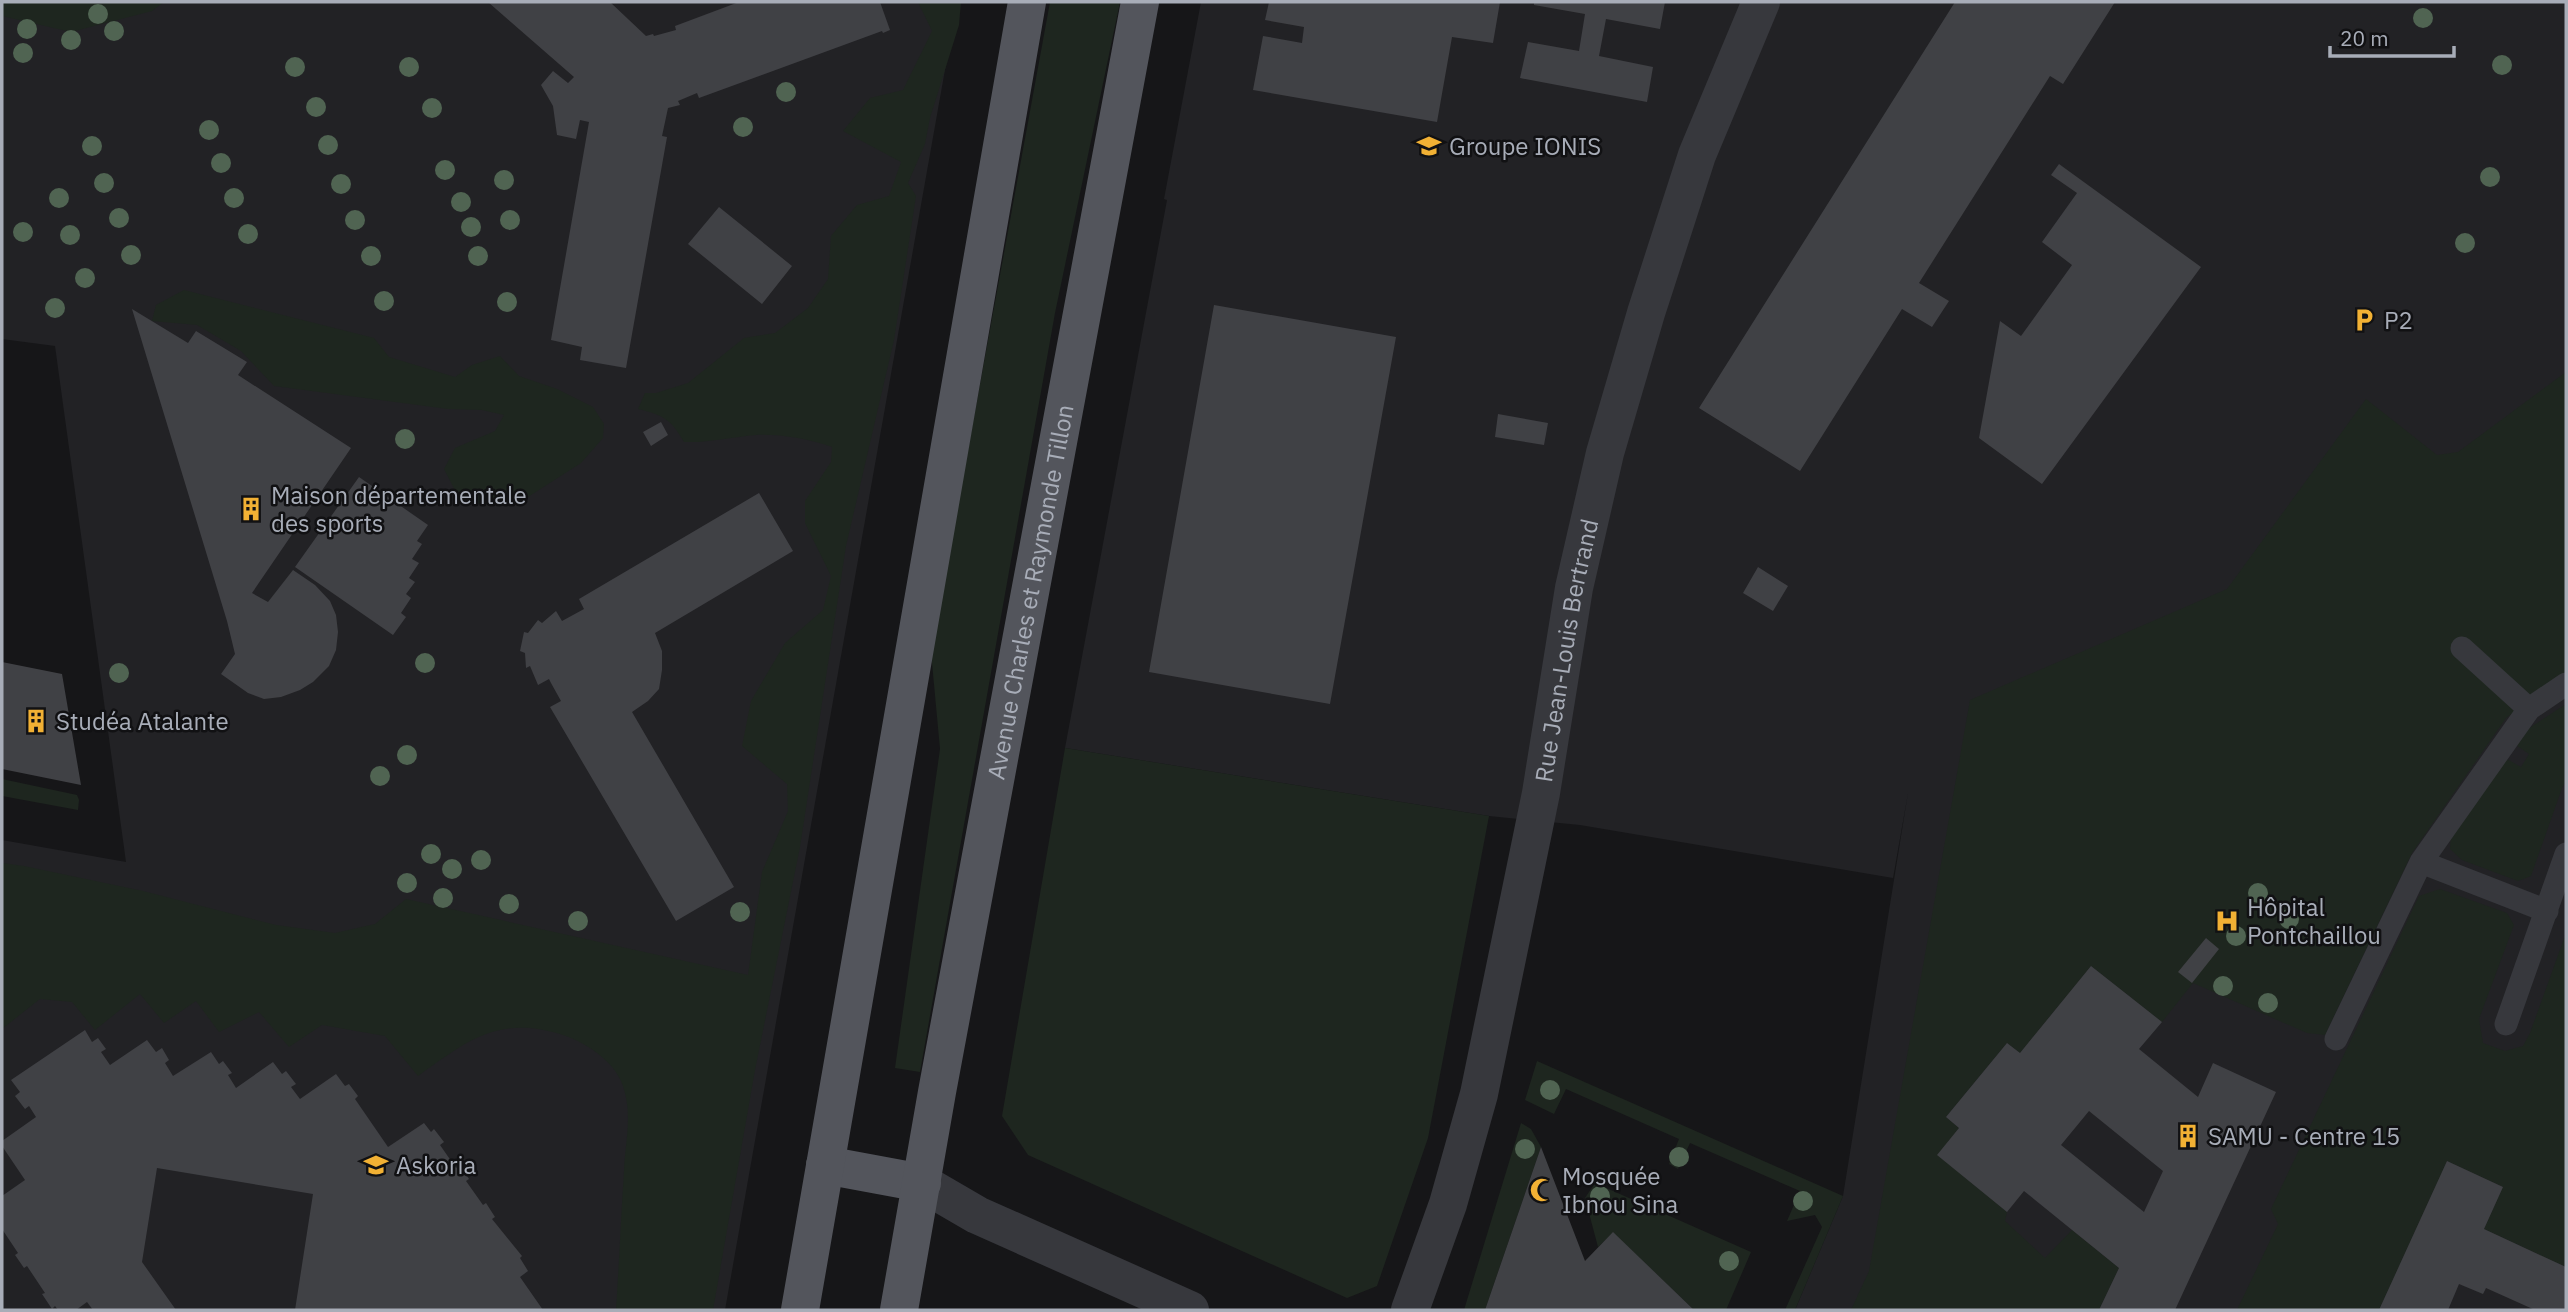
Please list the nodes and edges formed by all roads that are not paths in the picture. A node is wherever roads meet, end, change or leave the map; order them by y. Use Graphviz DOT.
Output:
graph roads {
  1 [pos="1027,2"];
  2 [pos="1140,2"];
  3 [pos="1761,2"];
  4 [pos="2462,648"];
  5 [pos="2566,684"];
  6 [pos="2529,709"];
  7 [pos="2566,854"];
  8 [pos="2421,862"];
  9 [pos="2547,911"];
  10 [pos="2506,1024"];
  11 [pos="2336,1039"];
  12 [pos="825,1165"];
  13 [pos="922,1183"];
  14 [pos="905,1307"];
  15 [pos="800,1310"];
  16 [pos="1191,1310"];
  17 [pos="1410,1310"];
  1 -- 12 [label="main road"];
  2 -- 13 [label="main road, Avenue Charles et Raymonde Tillon"];
  3 -- 17 [label="street, Rue Jean-Louis Bertrand"];
  4 -- 6 [label="lane"];
  5 -- 6 [label="lane"];
  6 -- 8 [label="lane"];
  7 -- 9 [label="lane"];
  8 -- 9 [label="lane"];
  8 -- 11 [label="lane"];
  9 -- 10 [label="lane"];
  12 -- 13 [label="main road"];
  12 -- 15 [label="main road"];
  13 -- 14 [label="main road, Avenue Charles et Raymonde Tillon"];
  13 -- 16 [label="street"];
}
